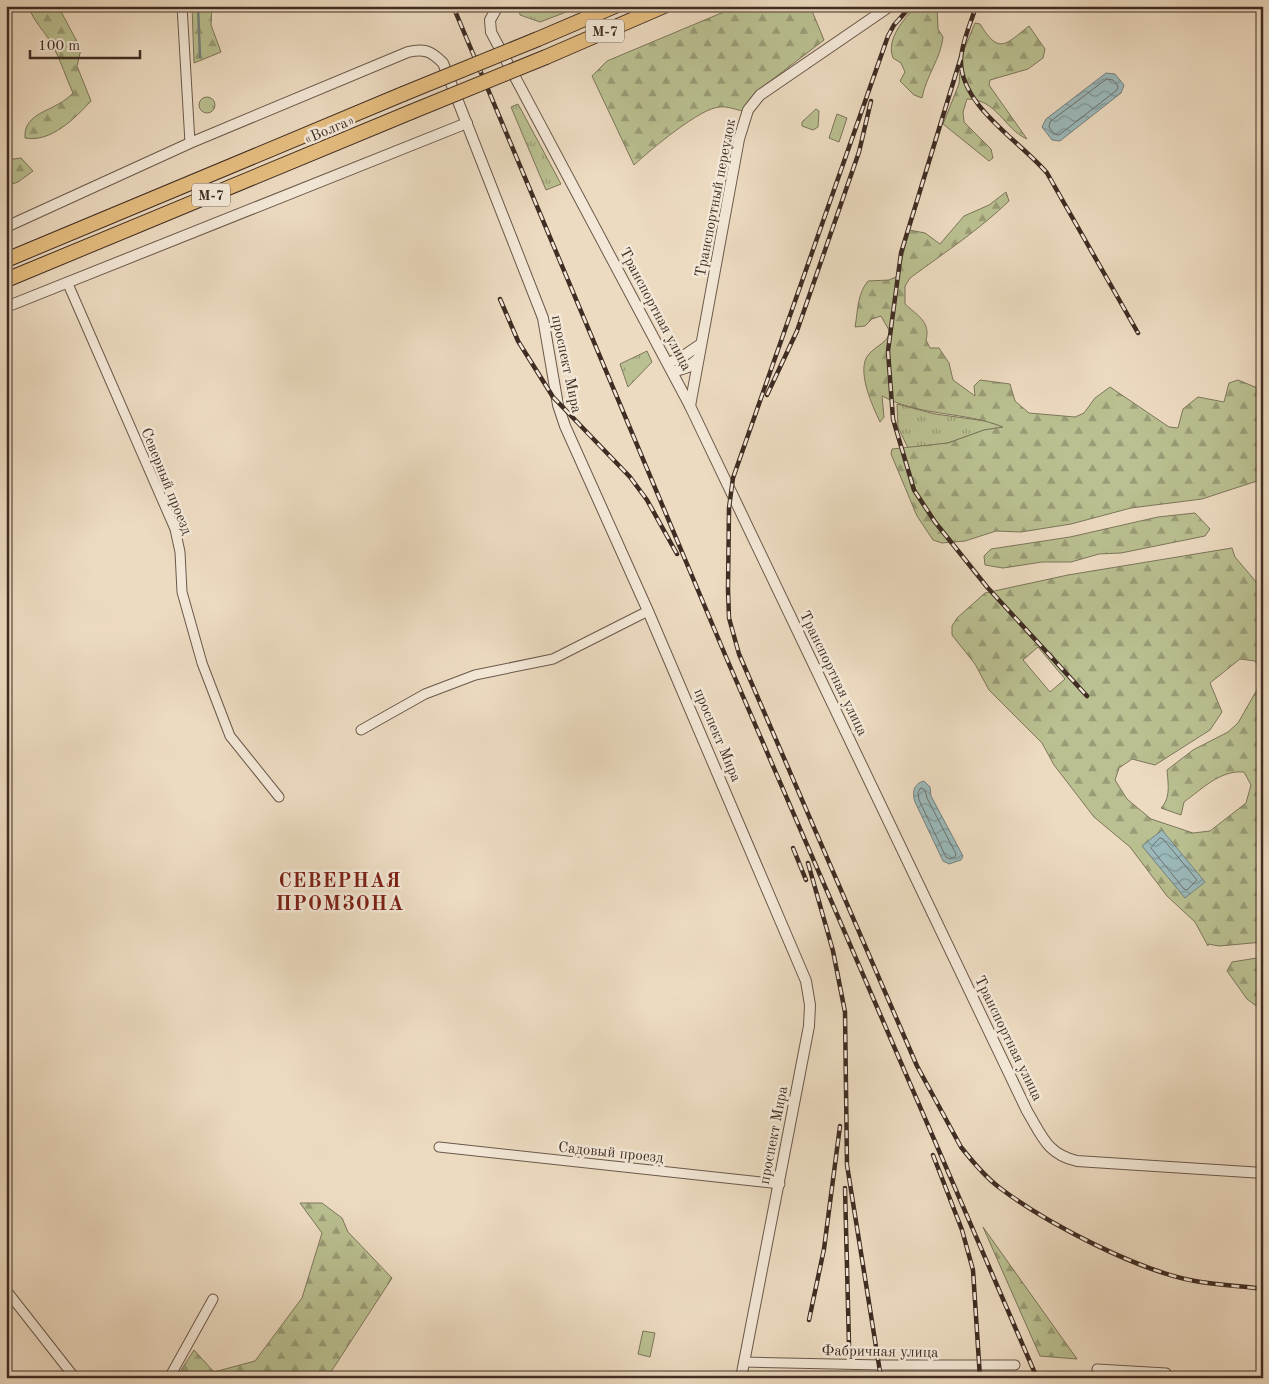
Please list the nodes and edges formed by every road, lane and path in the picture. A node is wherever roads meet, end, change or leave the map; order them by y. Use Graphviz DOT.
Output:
graph roads {
  1 [pos="182,6"];
  2 [pos="498,6"];
  3 [pos="615,6"];
  4 [pos="664,6"];
  5 [pos="890,6"];
  6 [pos="467,123"];
  7 [pos="190,143"];
  8 [pos="6,226"];
  9 [pos="6,260"];
  10 [pos="6,280"];
  11 [pos="68,284"];
  12 [pos="7,307"];
  13 [pos="701,344"];
  14 [pos="698,359"];
  15 [pos="668,362"];
  16 [pos="673,372"];
  17 [pos="690,406"];
  18 [pos="648,611"];
  19 [pos="360,730"];
  20 [pos="279,797"];
  21 [pos="439,1147"];
  22 [pos="1263,1174"];
  23 [pos="780,1184"];
  24 [pos="6,1290"];
  25 [pos="213,1299"];
  26 [pos="744,1362"];
  27 [pos="1015,1365"];
  28 [pos="1097,1369"];
  29 [pos="75,1378"];
  30 [pos="168,1378"];
  31 [pos="741,1378"];
  32 [pos="1168,1378"];
  1 -- 7 [label="street"];
  2 -- 15 [label="street, Транспортная улица"];
  3 -- 9 [label="highway, «Волга» / М-7, bridge"];
  4 -- 10 [label="highway, «Волга» / М-7, bridge"];
  5 -- 13 [label="street, Транспортный переулок"];
  6 -- 7 [label="street, проспект Мира"];
  6 -- 11 [label="street"];
  6 -- 18 [label="street, проспект Мира"];
  7 -- 8 [label="street, проспект Мира"];
  11 -- 12 [label="street"];
  11 -- 20 [label="street, Северный проезд"];
  13 -- 14 [label="street, Транспортный переулок"];
  13 -- 15 [label="street"];
  14 -- 16 [label="street"];
  14 -- 17 [label="street, Транспортный переулок"];
  15 -- 16 [label="street, Транспортная улица"];
  16 -- 17 [label="street, Транспортная улица"];
  17 -- 22 [label="street, Транспортная улица"];
  18 -- 19 [label="street"];
  18 -- 23 [label="street, проспект Мира"];
  21 -- 23 [label="street, Садовый проезд"];
  23 -- 26 [label="street, проспект Мира"];
  24 -- 29 [label="street"];
  25 -- 30 [label="street"];
  26 -- 27 [label="street, Фабричная улица"];
  26 -- 31 [label="street, проспект Мира"];
  28 -- 32 [label="street"];
}
